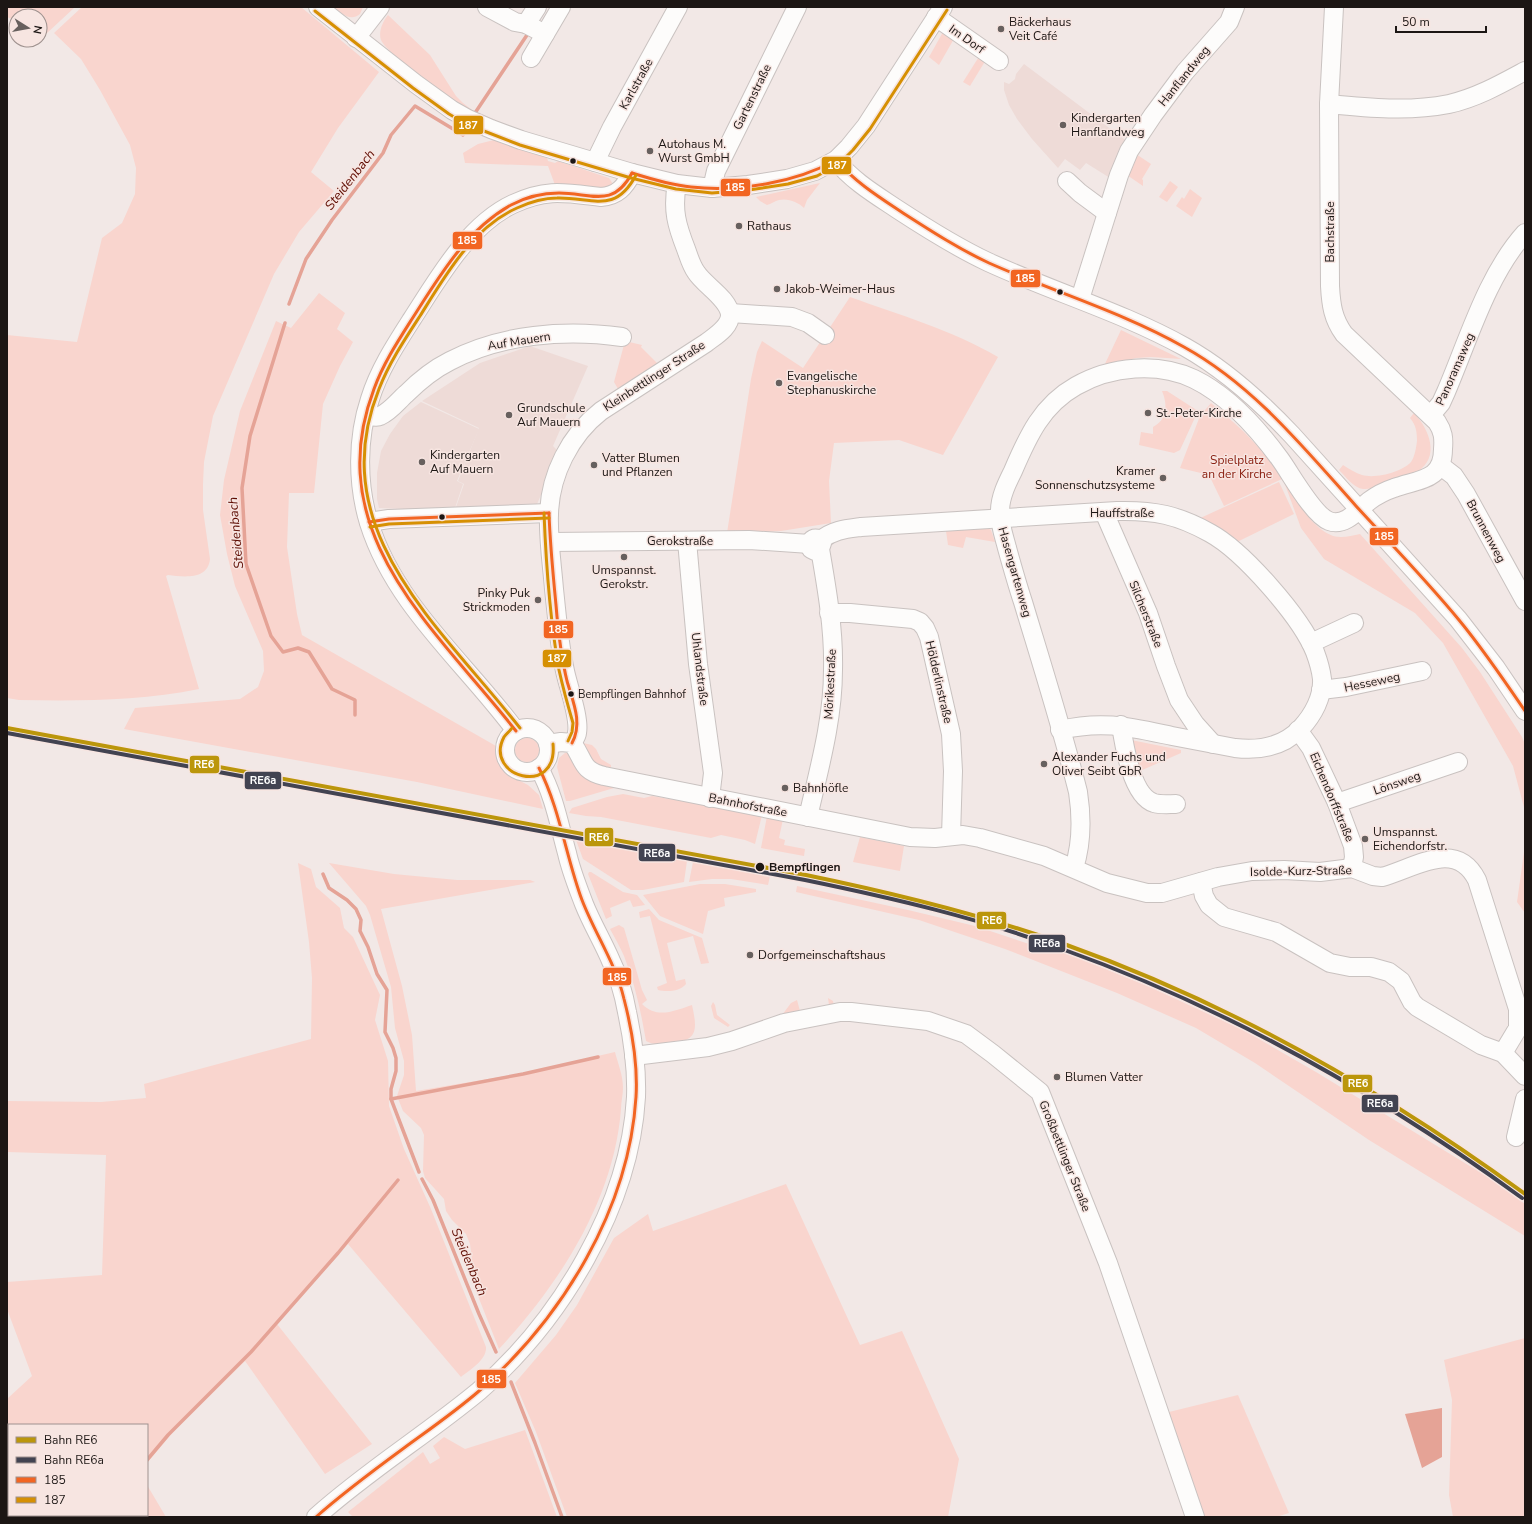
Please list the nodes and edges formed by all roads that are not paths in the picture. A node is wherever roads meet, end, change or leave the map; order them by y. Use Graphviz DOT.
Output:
graph roads {
  1 [pos="318,7"];
  2 [pos="380,7"];
  3 [pos="487,7"];
  4 [pos="537,7"];
  5 [pos="561,7"];
  6 [pos="678,7"];
  7 [pos="797,7"];
  8 [pos="1236,7"];
  9 [pos="1334,7"];
  10 [pos="940,12"];
  11 [pos="526,24"];
  12 [pos="545,34"];
  13 [pos="356,38"];
  14 [pos="531,58"];
  15 [pos="999,61"];
  16 [pos="1525,71"];
  17 [pos="1329,104"];
  18 [pos="836,160"];
  19 [pos="595,162"];
  20 [pos="632,173"];
  21 [pos="1067,181"];
  22 [pos="676,184"];
  23 [pos="712,188"];
  24 [pos="1107,213"];
  25 [pos="1525,233"];
  26 [pos="1080,299"];
  27 [pos="730,313"];
  28 [pos="825,335"];
  29 [pos="622,337"];
  30 [pos="366,415"];
  31 [pos="1431,415"];
  32 [pos="1441,466"];
  33 [pos="1359,509"];
  34 [pos="1104,512"];
  35 [pos="549,513"];
  36 [pos="1000,518"];
  37 [pos="369,522"];
  38 [pos="687,541"];
  39 [pos="550,542"];
  40 [pos="817,545"];
  41 [pos="1525,601"];
  42 [pos="829,613"];
  43 [pos="1354,623"];
  44 [pos="1311,643"];
  45 [pos="1422,671"];
  46 [pos="1321,690"];
  47 [pos="1525,711"];
  48 [pos="1188,715"];
  49 [pos="1122,725"];
  50 [pos="1060,730"];
  51 [pos="1298,730"];
  52 [pos="516,731"];
  53 [pos="1172,736"];
  54 [pos="572,743"];
  55 [pos="548,744"];
  56 [pos="1213,744"];
  57 [pos="1458,762"];
  58 [pos="539,768"];
  59 [pos="710,798"];
  60 [pos="1337,803"];
  61 [pos="1176,804"];
  62 [pos="808,817"];
  63 [pos="957,835"];
  64 [pos="1074,868"];
  65 [pos="1352,868"];
  66 [pos="1202,882"];
  67 [pos="1503,1053"];
  68 [pos="634,1056"];
  69 [pos="1525,1076"];
  70 [pos="1525,1100"];
  71 [pos="1516,1137"];
  72 [pos="316,1517"];
  73 [pos="1195,1517"];
  1 -- 13 [label="street"];
  2 -- 13 [label="street"];
  3 -- 11 [label="street"];
  4 -- 11 [label="street"];
  5 -- 12 [label="street"];
  6 -- 19 [label="street, Karlstraße"];
  7 -- 23 [label="street, Gartenstraße"];
  8 -- 24 [label="street, Hanflandweg"];
  9 -- 17 [label="street, Bachstraße"];
  10 -- 15 [label="street, Im Dorf"];
  10 -- 18 [label="street"];
  11 -- 12 [label="street"];
  12 -- 14 [label="street"];
  13 -- 19 [label="street"];
  16 -- 17 [label="street"];
  17 -- 31 [label="street, Bachstraße"];
  18 -- 23 [label="street"];
  18 -- 26 [label="street"];
  19 -- 20 [label="street"];
  20 -- 22 [label="street"];
  20 -- 30 [label="street"];
  21 -- 24 [label="street"];
  22 -- 23 [label="street"];
  22 -- 27 [label="street"];
  24 -- 26 [label="street, Hanflandweg"];
  25 -- 31 [label="street, Panoramaweg"];
  26 -- 33 [label="street"];
  27 -- 28 [label="street"];
  27 -- 35 [label="street, Kleinbettlinger Straße"];
  29 -- 30 [label="street, Auf Mauern"];
  30 -- 37 [label="street"];
  31 -- 32 [label="street, Panoramaweg"];
  32 -- 33 [label="street"];
  32 -- 41 [label="street, Brunnenweg"];
  33 -- 36 [label="street, Hasengartenweg"];
  33 -- 47 [label="street"];
  34 -- 36 [label="street, Hauffstraße"];
  34 -- 44 [label="street, Hauffstraße"];
  34 -- 48 [label="street, Silcherstraße"];
  35 -- 37 [label="street"];
  35 -- 39 [label="street, Kleinbettlinger Straße"];
  36 -- 40 [label="street"];
  36 -- 50 [label="street, Hasengartenweg"];
  37 -- 52 [label="street"];
  38 -- 39 [label="street, Gerokstraße"];
  38 -- 40 [label="street, Gerokstraße"];
  38 -- 59 [label="street, Uhlandstraße"];
  39 -- 54 [label="street, Kleinbettlinger Straße"];
  40 -- 42 [label="street, Mörikestraße"];
  42 -- 62 [label="street, Mörikestraße"];
  42 -- 63 [label="street, Hölderlinstraße"];
  43 -- 44 [label="street"];
  44 -- 46 [label="street, Hauffstraße"];
  45 -- 46 [label="street, Hesseweg"];
  46 -- 51 [label="street, Hauffstraße"];
  48 -- 53 [label="street"];
  48 -- 56 [label="street, Silcherstraße"];
  49 -- 50 [label="street, Hauffstraße"];
  49 -- 53 [label="street, Hauffstraße"];
  49 -- 61 [label="street"];
  50 -- 64 [label="street, Hasengartenweg"];
  51 -- 56 [label="street, Hauffstraße"];
  51 -- 60 [label="street, Eichendorffstraße"];
  52 -- 55 [label="street"];
  52 -- 58 [label="street"];
  53 -- 56 [label="street, Hauffstraße"];
  54 -- 55 [label="street"];
  54 -- 59 [label="street, Bahnhofstraße"];
  55 -- 58 [label="street"];
  57 -- 60 [label="street, Lönsweg"];
  58 -- 68 [label="street"];
  59 -- 62 [label="street, Bahnhofstraße"];
  60 -- 65 [label="street, Eichendorffstraße"];
  62 -- 63 [label="street, Bahnhofstraße"];
  63 -- 64 [label="street, Isolde-Kurz-Straße"];
  64 -- 66 [label="street, Isolde-Kurz-Straße"];
  65 -- 66 [label="street, Isolde-Kurz-Straße"];
  65 -- 67 [label="street, Isolde-Kurz-Straße"];
  66 -- 67 [label="street"];
  67 -- 69 [label="street"];
  68 -- 72 [label="street"];
  68 -- 73 [label="street, Großbettlinger Straße"];
  70 -- 71 [label="street"];
}
